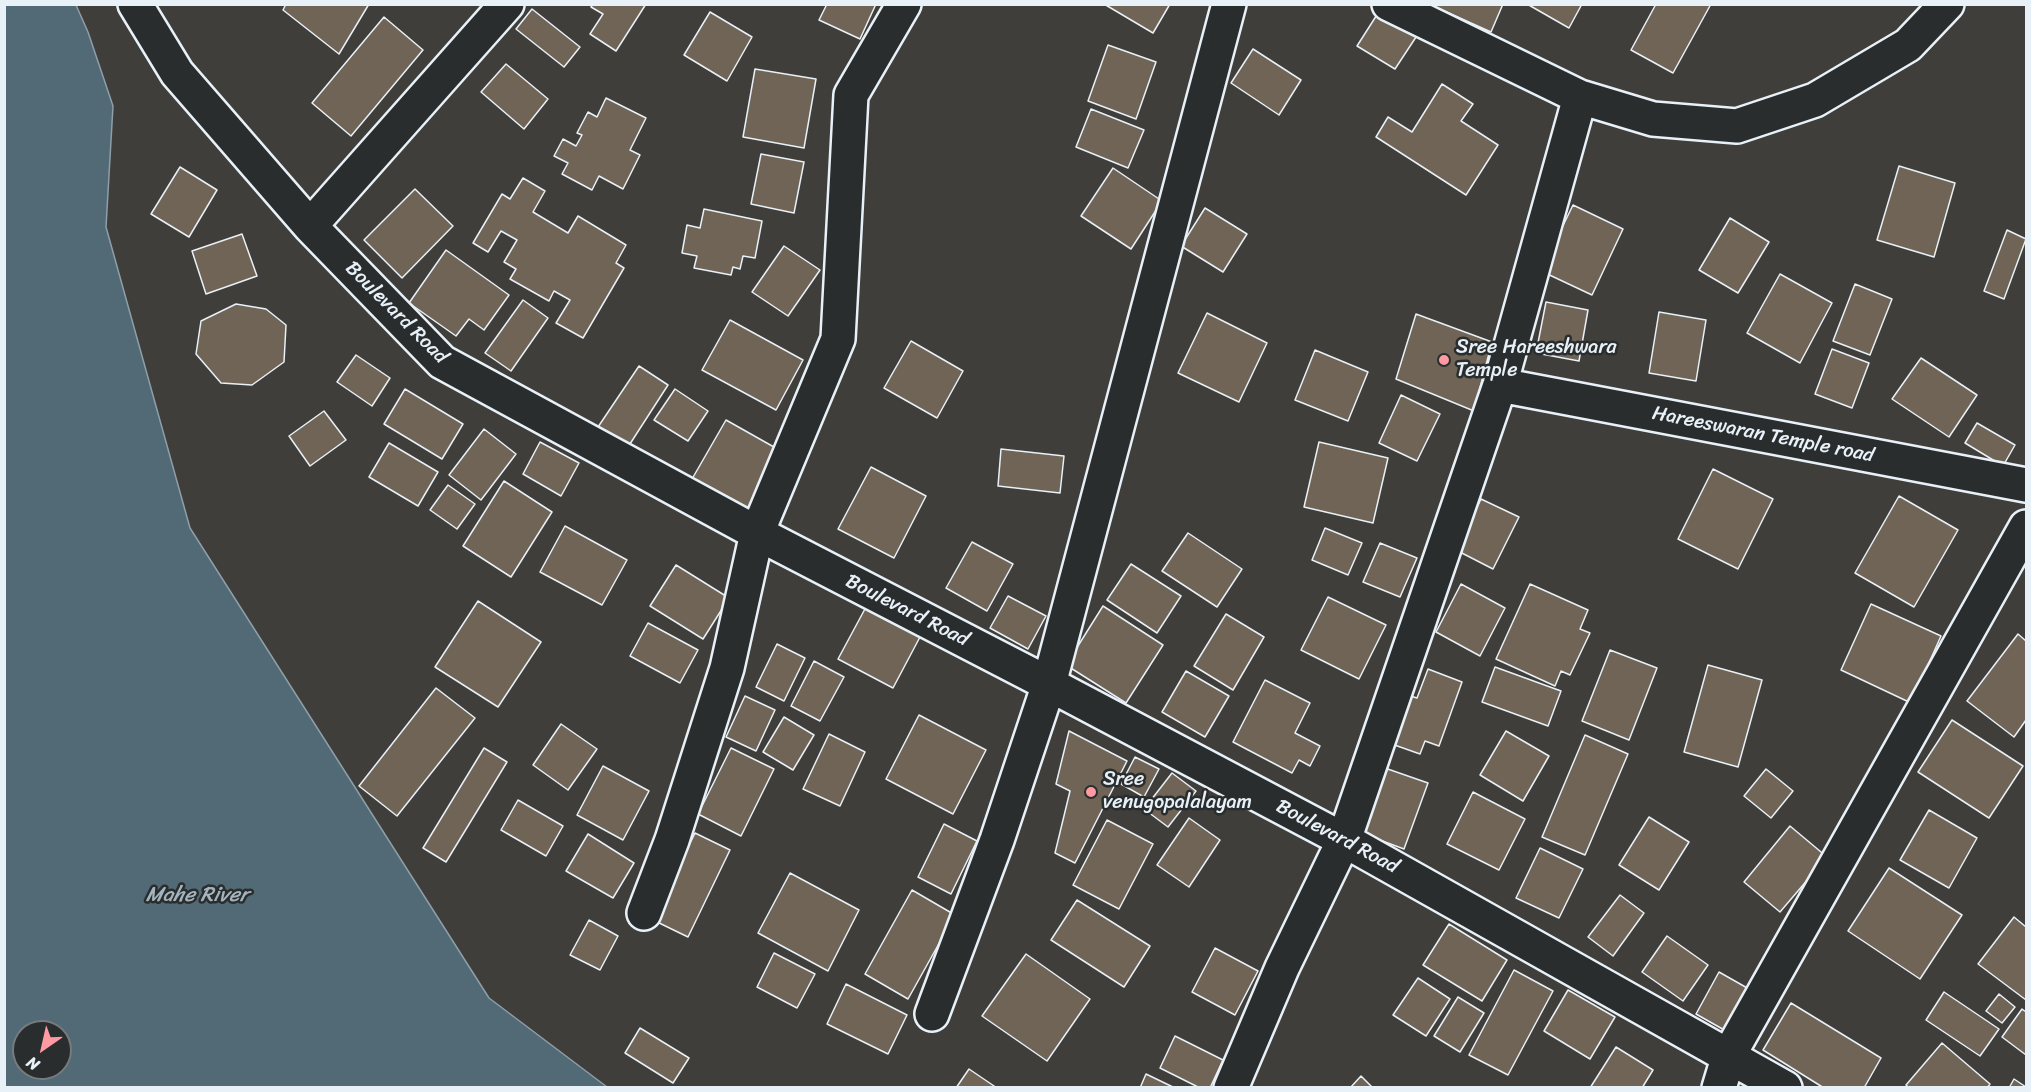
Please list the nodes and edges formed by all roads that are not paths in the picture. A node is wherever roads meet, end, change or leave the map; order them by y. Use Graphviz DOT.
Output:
graph roads {
  1 [pos="135,4"];
  2 [pos="507,4"];
  3 [pos="904,4"];
  4 [pos="1229,4"];
  5 [pos="1947,4"];
  6 [pos="1398,6"];
  7 [pos="1580,97"];
  8 [pos="310,225"];
  9 [pos="1500,385"];
  10 [pos="2026,485"];
  11 [pos="2026,527"];
  12 [pos="756,533"];
  13 [pos="1049,684"];
  14 [pos="1344,840"];
  15 [pos="644,913"];
  16 [pos="932,1014"];
  17 [pos="1729,1055"];
  18 [pos="1230,1088"];
  19 [pos="1719,1088"];
  20 [pos="1785,1088"];
  1 -- 8 [label="street, Boulevard Road"];
  2 -- 8 [label="street"];
  3 -- 12 [label="street"];
  4 -- 13 [label="street"];
  5 -- 7 [label="street"];
  6 -- 7 [label="street"];
  7 -- 9 [label="street"];
  8 -- 12 [label="street, Boulevard Road"];
  9 -- 10 [label="street, Hareeswaran Temple road"];
  9 -- 14 [label="street"];
  11 -- 17 [label="street"];
  12 -- 13 [label="street, Boulevard Road"];
  12 -- 15 [label="street"];
  13 -- 14 [label="street, Boulevard Road"];
  13 -- 16 [label="street"];
  14 -- 17 [label="street, Boulevard Road"];
  14 -- 18 [label="street"];
  17 -- 19 [label="street"];
  17 -- 20 [label="street, Boulevard Road"];
}
